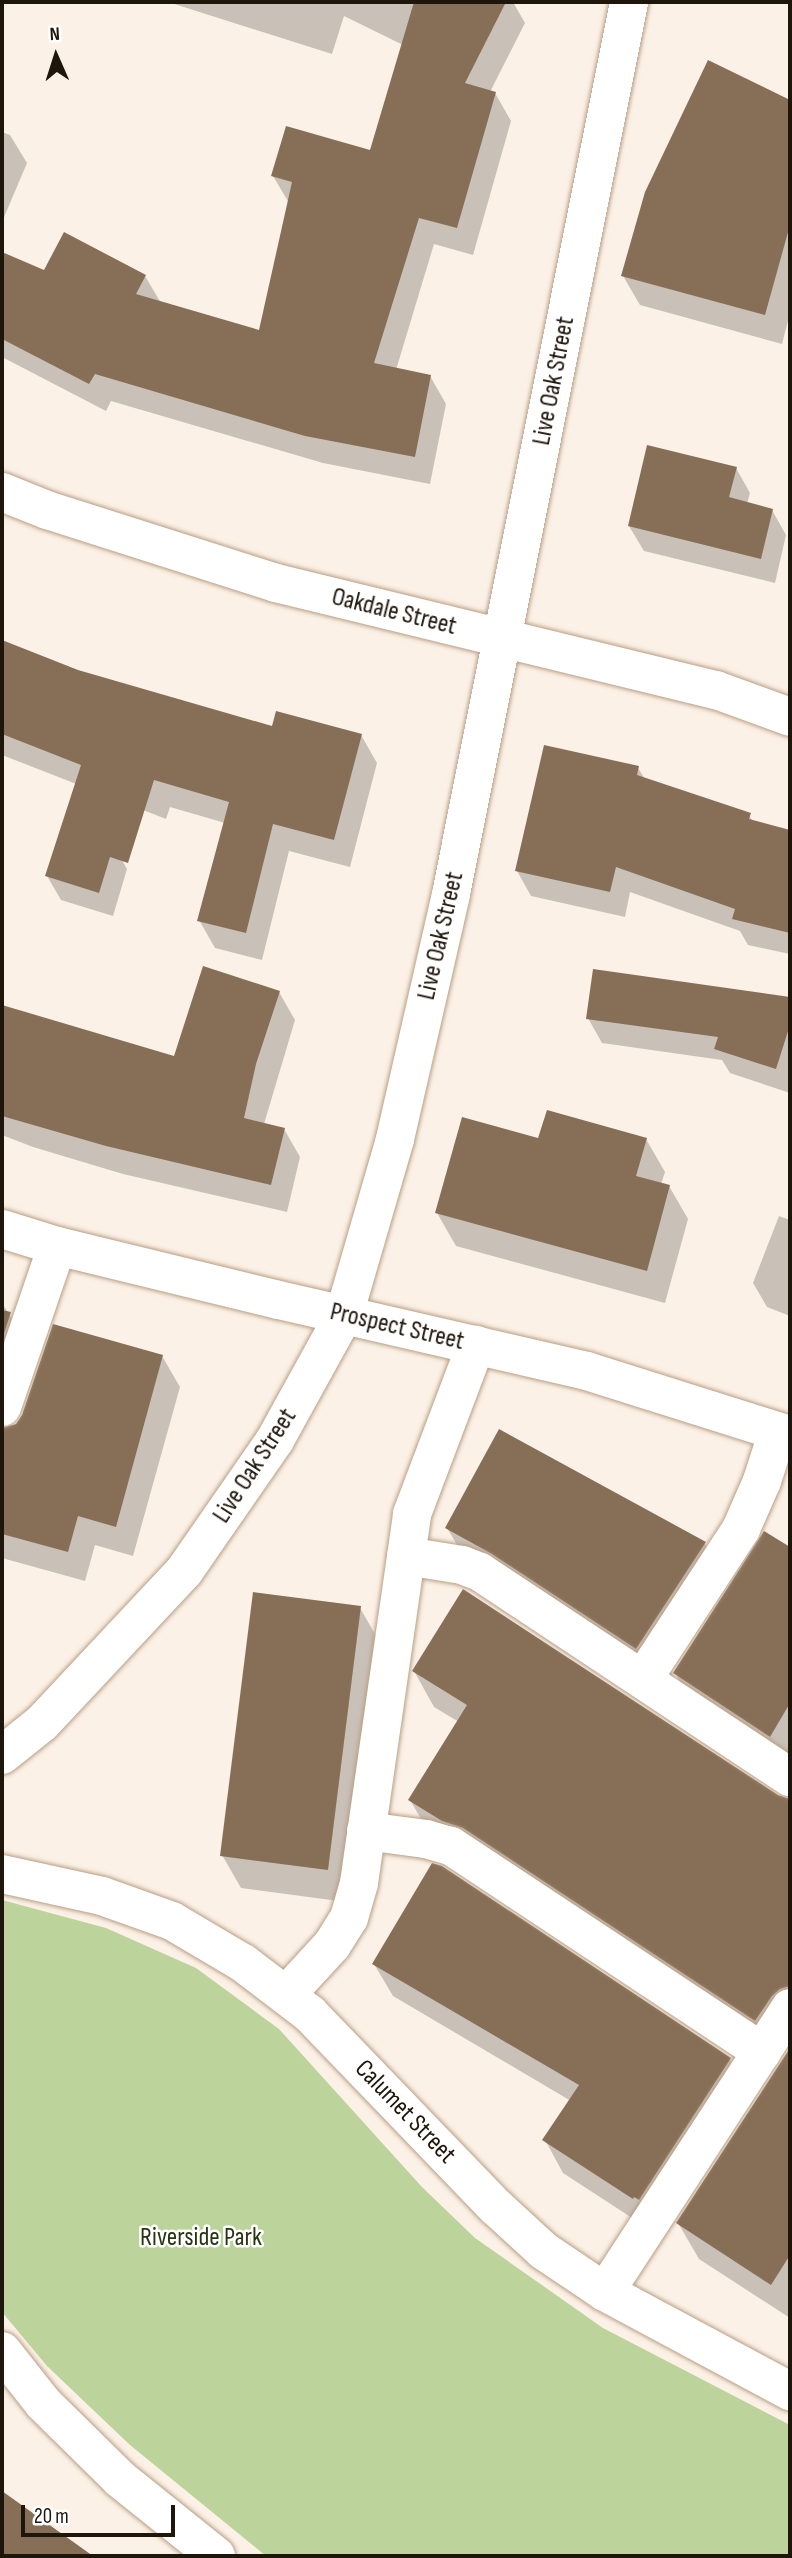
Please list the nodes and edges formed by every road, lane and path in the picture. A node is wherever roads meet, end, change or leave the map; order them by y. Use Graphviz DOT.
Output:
graph roads {
  1 [pos="629,2"];
  2 [pos="2,492"];
  3 [pos="503,639"];
  4 [pos="790,717"];
  5 [pos="2,1229"];
  6 [pos="57,1246"];
  7 [pos="344,1315"];
  8 [pos="475,1345"];
  9 [pos="2,1406"];
  10 [pos="784,1433"];
  11 [pos="406,1556"];
  12 [pos="643,1679"];
  13 [pos="2,1755"];
  14 [pos="790,1776"];
  15 [pos="366,1831"];
  16 [pos="2,1874"];
  17 [pos="286,1995"];
  18 [pos="790,2008"];
  19 [pos="762,2052"];
  20 [pos="605,2292"];
  21 [pos="2,2351"];
  22 [pos="790,2391"];
  23 [pos="216,2556"];
  1 -- 3 [label="street, Live Oak Street"];
  2 -- 3 [label="street, Oakdale Street"];
  3 -- 4 [label="street, Oakdale Street"];
  3 -- 7 [label="street, Live Oak Street"];
  5 -- 6 [label="street, Prospect Street"];
  6 -- 7 [label="street, Prospect Street"];
  6 -- 9 [label="street"];
  7 -- 8 [label="street, Prospect Street"];
  7 -- 13 [label="street, Live Oak Street"];
  8 -- 10 [label="street, Prospect Street"];
  8 -- 11 [label="street"];
  10 -- 12 [label="street"];
  11 -- 12 [label="street"];
  11 -- 15 [label="street"];
  12 -- 14 [label="street"];
  15 -- 17 [label="street"];
  15 -- 19 [label="street"];
  16 -- 17 [label="street, Calumet Street"];
  17 -- 20 [label="street, Calumet Street"];
  18 -- 19 [label="street"];
  19 -- 20 [label="street"];
  20 -- 22 [label="street, Calumet Street"];
  21 -- 23 [label="street"];
}
